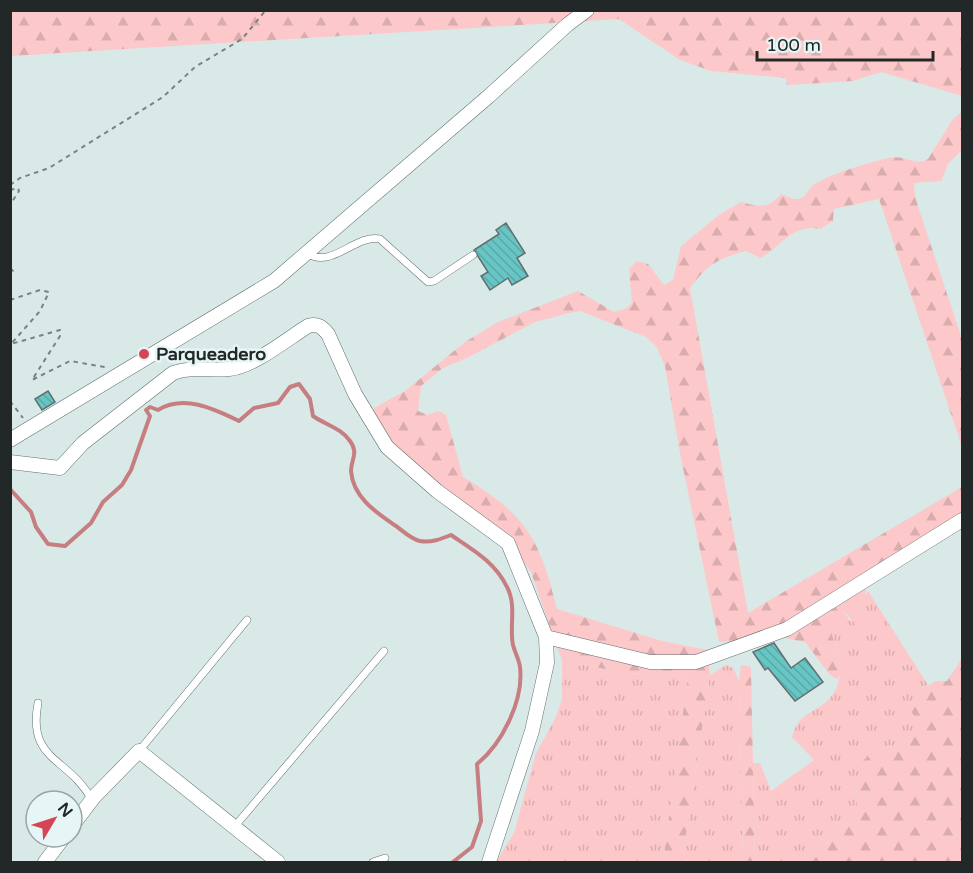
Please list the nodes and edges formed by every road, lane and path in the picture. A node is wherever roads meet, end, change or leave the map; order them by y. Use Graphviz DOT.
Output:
graph roads {
  1 [pos="266,10"];
  2 [pos="587,10"];
  3 [pos="10,185"];
  4 [pos="10,190"];
  5 [pos="10,205"];
  6 [pos="307,254"];
  7 [pos="473,255"];
  8 [pos="10,268"];
  9 [pos="10,276"];
  10 [pos="10,300"];
  11 [pos="122,370"];
  12 [pos="10,401"];
  13 [pos="17,411"];
  14 [pos="10,414"];
  15 [pos="32,426"];
  16 [pos="10,440"];
  17 [pos="10,462"];
  18 [pos="963,520"];
  19 [pos="247,620"];
  20 [pos="546,637"];
  21 [pos="384,651"];
  22 [pos="39,703"];
  23 [pos="139,751"];
  24 [pos="92,800"];
  25 [pos="84,810"];
  26 [pos="235,826"];
  27 [pos="55,849"];
  28 [pos="386,858"];
  29 [pos="45,862"];
  30 [pos="278,862"];
  31 [pos="373,862"];
  32 [pos="489,862"];
  1 -- 3 [label="path"];
  2 -- 6 [label="street"];
  4 -- 5 [label="path"];
  6 -- 7 [label="lane"];
  6 -- 11 [label="street"];
  8 -- 9 [label="path"];
  10 -- 11 [label="path"];
  11 -- 15 [label="street"];
  12 -- 13 [label="path"];
  13 -- 14 [label="path"];
  13 -- 15 [label="path"];
  15 -- 16 [label="street"];
  17 -- 20 [label="street"];
  18 -- 20 [label="street"];
  19 -- 23 [label="lane"];
  20 -- 32 [label="street"];
  21 -- 26 [label="lane"];
  22 -- 24 [label="lane"];
  23 -- 24 [label="street"];
  23 -- 26 [label="street"];
  24 -- 25 [label="street"];
  26 -- 30 [label="street"];
  27 -- 29 [label="street"];
  28 -- 31 [label="lane"];
}
